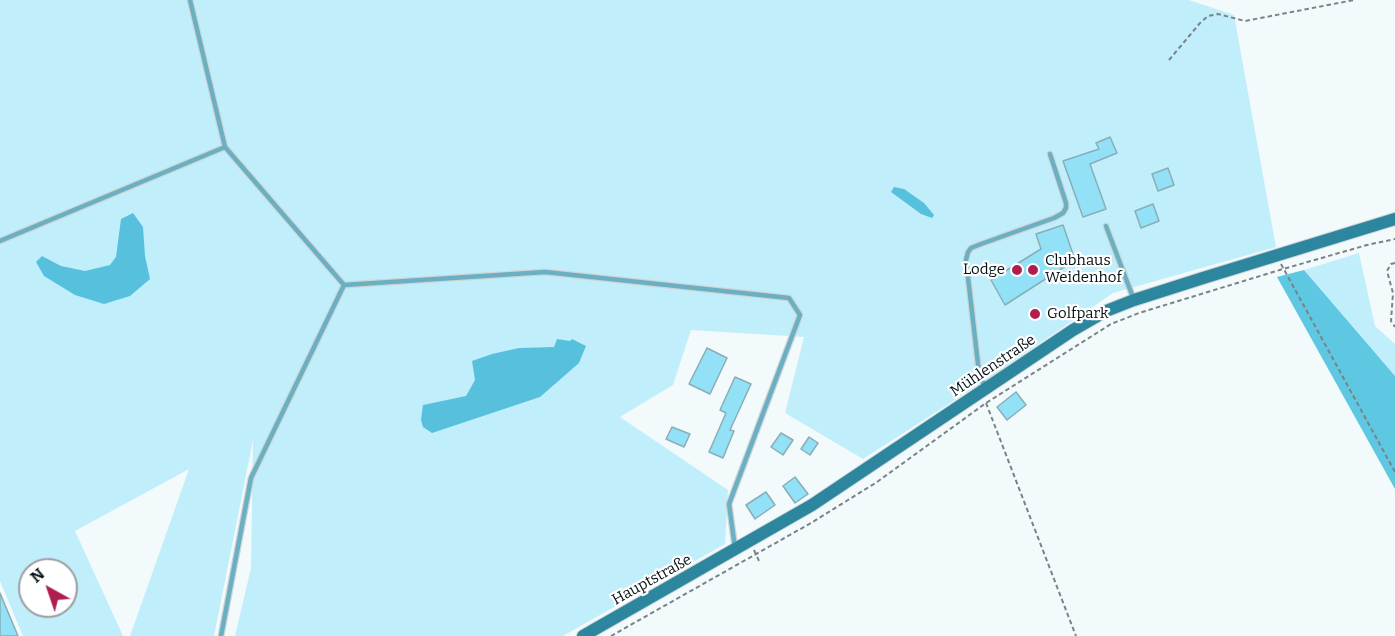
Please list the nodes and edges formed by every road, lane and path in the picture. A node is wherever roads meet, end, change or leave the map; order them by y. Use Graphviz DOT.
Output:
graph roads {
  1 [pos="190,0"];
  2 [pos="1354,0"];
  3 [pos="1169,60"];
  4 [pos="225,147"];
  5 [pos="1050,154"];
  6 [pos="1395,219"];
  7 [pos="1106,226"];
  8 [pos="1395,227"];
  9 [pos="1395,239"];
  10 [pos="0,241"];
  11 [pos="1324,242"];
  12 [pos="1276,257"];
  13 [pos="1395,263"];
  14 [pos="1283,269"];
  15 [pos="344,285"];
  16 [pos="1134,300"];
  17 [pos="1395,327"];
  18 [pos="985,395"];
  19 [pos="1395,472"];
  20 [pos="749,542"];
  21 [pos="735,550"];
  22 [pos="756,554"];
  23 [pos="760,562"];
  24 [pos="221,636"];
  25 [pos="583,636"];
  26 [pos="611,636"];
  27 [pos="1076,636"];
  1 -- 4 [label="lane"];
  2 -- 3 [label="path"];
  4 -- 10 [label="lane"];
  4 -- 15 [label="lane"];
  5 -- 18 [label="lane"];
  6 -- 11 [label="main road, Mühlenstraße"];
  7 -- 16 [label="lane"];
  8 -- 11 [label="main road, Mühlenstraße"];
  9 -- 14 [label="path"];
  11 -- 12 [label="main road, Mühlenstraße"];
  12 -- 14 [label="path"];
  12 -- 16 [label="main road, Mühlenstraße"];
  13 -- 17 [label="path"];
  14 -- 18 [label="path"];
  14 -- 19 [label="path"];
  15 -- 21 [label="lane"];
  15 -- 24 [label="lane"];
  16 -- 18 [label="main road, Mühlenstraße"];
  18 -- 20 [label="main road, Mühlenstraße"];
  18 -- 22 [label="path"];
  18 -- 27 [label="path"];
  20 -- 21 [label="main road, Mühlenstraße"];
  20 -- 22 [label="path"];
  21 -- 25 [label="main road, Hauptstraße"];
  22 -- 23 [label="path"];
  22 -- 26 [label="path"];
}
